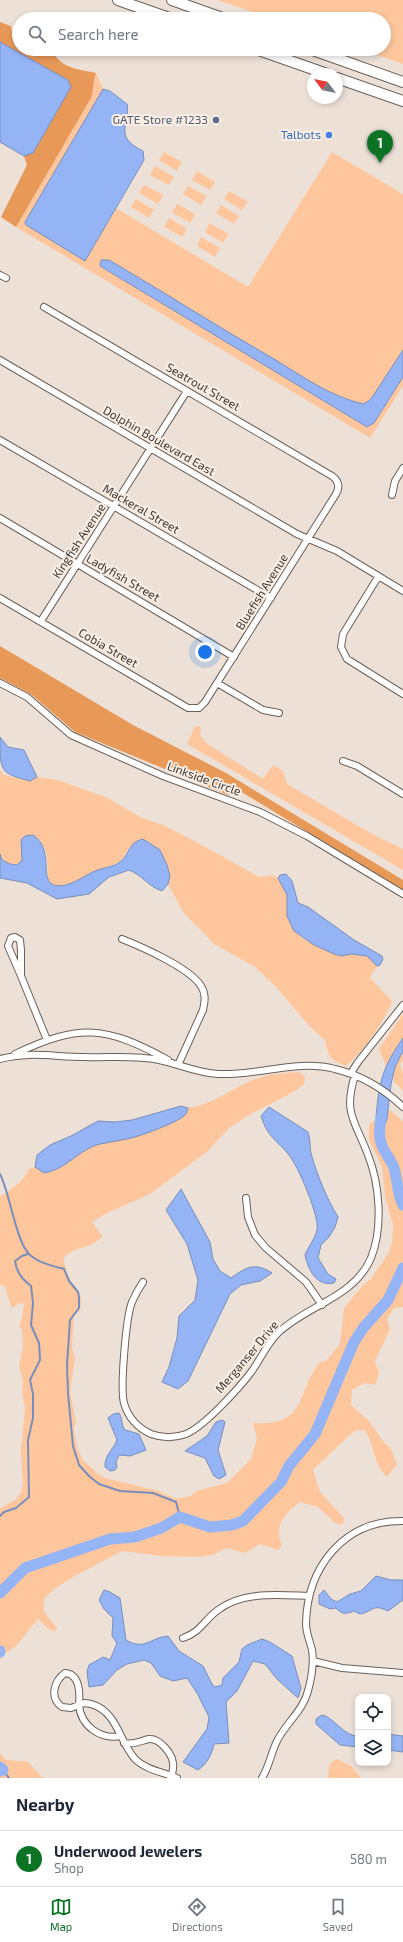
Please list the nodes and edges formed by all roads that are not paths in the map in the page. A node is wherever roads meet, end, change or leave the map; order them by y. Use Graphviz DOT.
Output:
graph roads {
  1 [pos="118,0"];
  2 [pos="172,0"];
  3 [pos="152,12"];
  4 [pos="205,12"];
  5 [pos="276,56"];
  6 [pos="330,56"];
  7 [pos="310,68"];
  8 [pos="343,80"];
  9 [pos="403,82"];
  10 [pos="403,101"];
  11 [pos="44,307"];
  12 [pos="0,360"];
  13 [pos="187,391"];
  14 [pos="0,440"];
  15 [pos="151,448"];
  16 [pos="403,468"];
  17 [pos="336,494"];
  18 [pos="392,496"];
  19 [pos="114,506"];
  20 [pos="0,518"];
  21 [pos="308,538"];
  22 [pos="77,564"];
  23 [pos="378,577"];
  24 [pos="403,591"];
  25 [pos="0,598"];
  26 [pos="271,598"];
  27 [pos="41,622"];
  28 [pos="234,657"];
  29 [pos="0,683"];
  30 [pos="218,683"];
  31 [pos="403,694"];
  32 [pos="205,702"];
  33 [pos="279,713"];
  34 [pos="343,761"];
  35 [pos="403,794"];
  36 [pos="403,894"];
  37 [pos="122,939"];
  38 [pos="21,976"];
  39 [pos="403,1005"];
  40 [pos="47,1040"];
  41 [pos="12,1056"];
  42 [pos="0,1059"];
  43 [pos="178,1065"];
  44 [pos="353,1074"];
  45 [pos="403,1107"];
  46 [pos="246,1198"];
  47 [pos="143,1282"];
  48 [pos="322,1304"];
  49 [pos="403,1521"];
  50 [pos="308,1596"];
  51 [pos="182,1638"];
  52 [pos="312,1661"];
  53 [pos="403,1674"];
  54 [pos="79,1705"];
  55 [pos="120,1736"];
  56 [pos="124,1743"];
  57 [pos="175,1777"];
  58 [pos="262,1778"];
  1 -- 3 [label="main road"];
  2 -- 4 [label="main road"];
  5 -- 7 [label="main road"];
  6 -- 9 [label="main road"];
  8 -- 10 [label="main road"];
  11 -- 13 [label="street, Seatrout Street"];
  12 -- 15 [label="street, Dolphin Boulevard East"];
  13 -- 15 [label="street, Kingfish Avenue"];
  13 -- 17 [label="street, Seatrout Street"];
  14 -- 19 [label="street, Mackeral Street"];
  15 -- 19 [label="street, Kingfish Avenue"];
  15 -- 21 [label="street, Dolphin Boulevard East"];
  16 -- 18 [label="street"];
  17 -- 21 [label="street, Bluefish Avenue"];
  19 -- 22 [label="street, Kingfish Avenue"];
  19 -- 26 [label="street, Mackeral Street"];
  20 -- 22 [label="street, Ladyfish Street"];
  21 -- 23 [label="street, Dolphin Boulevard East"];
  21 -- 26 [label="street, Bluefish Avenue"];
  22 -- 27 [label="street, Kingfish Avenue"];
  22 -- 28 [label="street, Ladyfish Street"];
  23 -- 24 [label="street, Dolphin Boulevard East"];
  23 -- 31 [label="street"];
  25 -- 27 [label="street, Cobia Street"];
  26 -- 28 [label="street, Bluefish Avenue"];
  27 -- 32 [label="street, Cobia Street"];
  28 -- 30 [label="street, Bluefish Avenue"];
  29 -- 36 [label="street, Linkside Circle"];
  30 -- 32 [label="street, Bluefish Avenue"];
  30 -- 33 [label="street"];
  34 -- 35 [label="street"];
  37 -- 43 [label="street"];
  38 -- 38 [label="street"];
  38 -- 40 [label="street"];
  39 -- 44 [label="street"];
  40 -- 41 [label="street"];
  40 -- 43 [label="street"];
  41 -- 42 [label="street"];
  41 -- 43 [label="street"];
  43 -- 44 [label="street"];
  44 -- 45 [label="street"];
  44 -- 48 [label="street, Merganser Drive"];
  46 -- 48 [label="street"];
  47 -- 48 [label="street, Merganser Drive"];
  49 -- 50 [label="street"];
  50 -- 51 [label="street"];
  50 -- 52 [label="street"];
  52 -- 53 [label="street"];
  52 -- 58 [label="street"];
  54 -- 54 [label="street"];
  54 -- 55 [label="street"];
  54 -- 55 [label="street"];
  55 -- 56 [label="street"];
  56 -- 57 [label="street"];
  56 -- 57 [label="street"];
}
